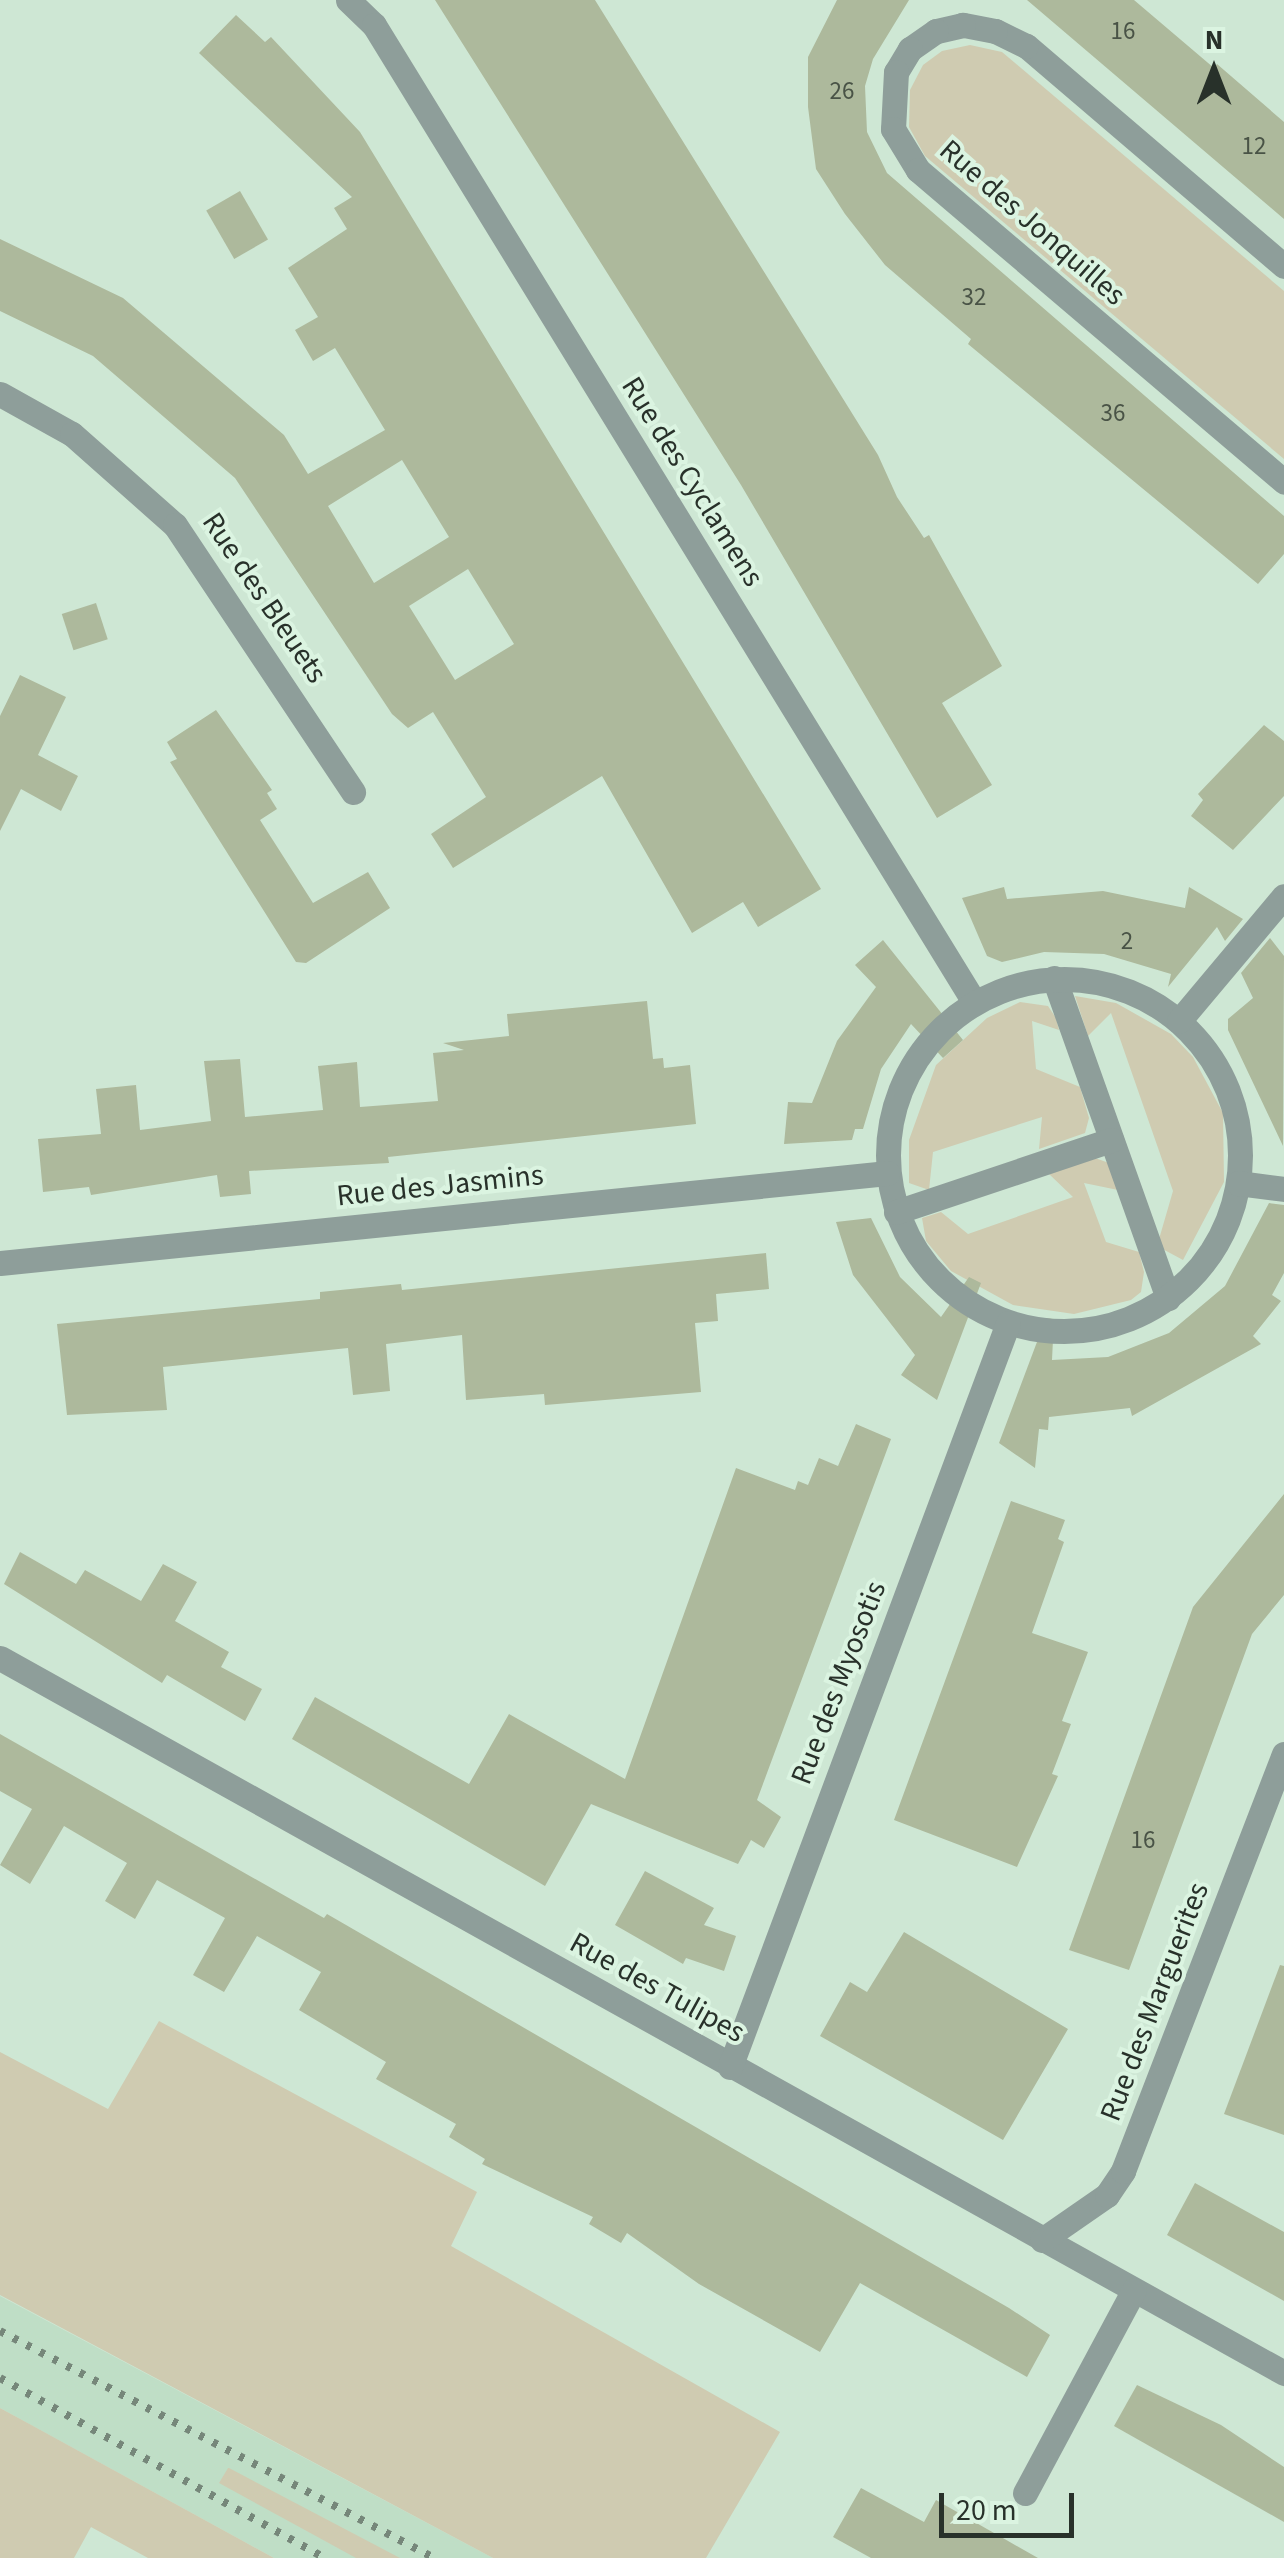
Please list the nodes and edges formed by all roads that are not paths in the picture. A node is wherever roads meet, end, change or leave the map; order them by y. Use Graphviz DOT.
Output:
graph roads {
  1 [pos="348,0"];
  2 [pos="1284,266"];
  3 [pos="0,394"];
  4 [pos="1284,482"];
  5 [pos="353,792"];
  6 [pos="1284,896"];
  7 [pos="1054,978"];
  8 [pos="974,1002"];
  9 [pos="1179,1021"];
  10 [pos="1111,1140"];
  11 [pos="887,1173"];
  12 [pos="1238,1183"];
  13 [pos="1284,1188"];
  14 [pos="896,1212"];
  15 [pos="0,1263"];
  16 [pos="1168,1298"];
  17 [pos="1008,1323"];
  18 [pos="0,1658"];
  19 [pos="1284,1754"];
  20 [pos="730,2066"];
  21 [pos="1042,2240"];
  22 [pos="1134,2290"];
  23 [pos="1284,2373"];
  24 [pos="1025,2493"];
  1 -- 8 [label="street, Rue des Cyclamens"];
  2 -- 4 [label="street, Rue des Jonquilles"];
  3 -- 5 [label="street, Rue des Bleuets"];
  6 -- 9 [label="street"];
  7 -- 8 [label="street"];
  7 -- 9 [label="street"];
  7 -- 10 [label="street"];
  8 -- 11 [label="street"];
  9 -- 12 [label="street"];
  10 -- 14 [label="street"];
  10 -- 16 [label="street"];
  11 -- 14 [label="street"];
  11 -- 15 [label="street, Rue des Jasmins"];
  12 -- 13 [label="street"];
  12 -- 16 [label="street"];
  14 -- 17 [label="street"];
  16 -- 17 [label="street"];
  17 -- 20 [label="street, Rue des Myosotis"];
  18 -- 20 [label="street, Rue des Tulipes"];
  19 -- 21 [label="street, Rue des Marguerites"];
  20 -- 21 [label="street, Rue des Tulipes"];
  21 -- 22 [label="street, Rue des Tulipes"];
  22 -- 23 [label="street, Rue des Tulipes"];
  22 -- 24 [label="street"];
}
